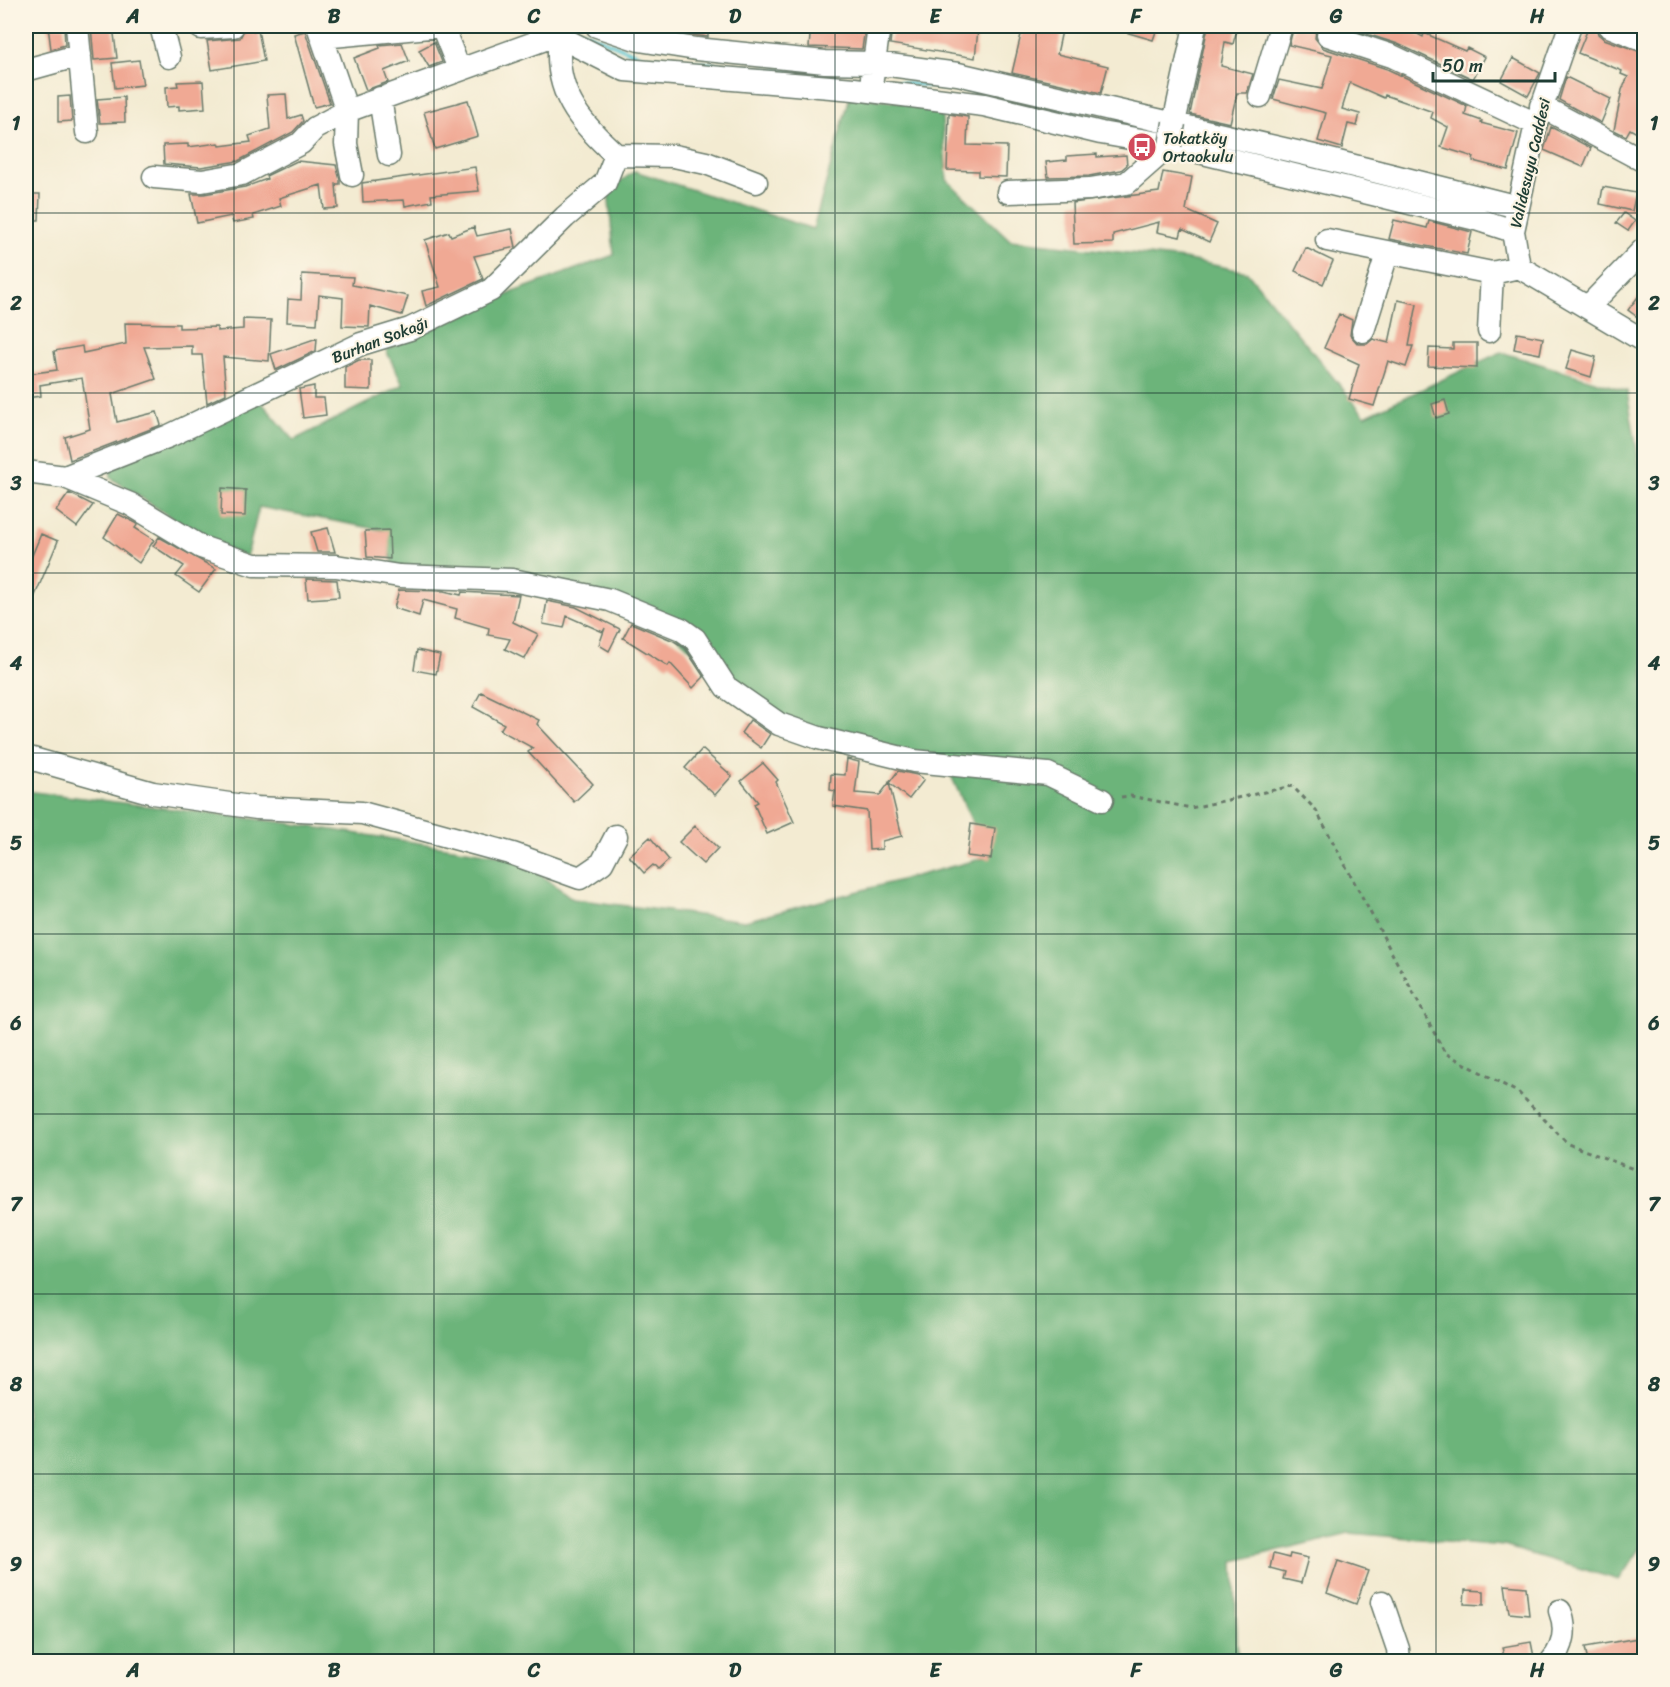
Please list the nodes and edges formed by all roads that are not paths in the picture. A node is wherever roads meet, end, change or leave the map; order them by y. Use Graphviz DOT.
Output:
graph roads {
  1 [pos="77,26"];
  2 [pos="161,26"];
  3 [pos="233,26"];
  4 [pos="441,26"];
  5 [pos="538,26"];
  6 [pos="597,26"];
  7 [pos="879,26"];
  8 [pos="1195,26"];
  9 [pos="1281,26"];
  10 [pos="1570,26"];
  11 [pos="1609,26"];
  12 [pos="201,28"];
  13 [pos="561,30"];
  14 [pos="320,31"];
  15 [pos="1328,35"];
  16 [pos="1644,40"];
  17 [pos="80,54"];
  18 [pos="168,57"];
  19 [pos="874,63"];
  20 [pos="459,69"];
  21 [pos="26,70"];
  22 [pos="871,91"];
  23 [pos="1260,96"];
  24 [pos="380,98"];
  25 [pos="347,111"];
  26 [pos="1538,115"];
  27 [pos="87,132"];
  28 [pos="1172,134"];
  29 [pos="389,155"];
  30 [pos="616,155"];
  31 [pos="1644,161"];
  32 [pos="352,175"];
  33 [pos="154,177"];
  34 [pos="756,182"];
  35 [pos="1008,192"];
  36 [pos="1518,207"];
  37 [pos="1513,231"];
  38 [pos="1327,240"];
  39 [pos="1644,249"];
  40 [pos="1387,254"];
  41 [pos="1519,267"];
  42 [pos="1492,273"];
  43 [pos="1588,308"];
  44 [pos="1363,331"];
  45 [pos="1489,331"];
  46 [pos="1644,341"];
  47 [pos="26,471"];
  48 [pos="64,477"];
  49 [pos="26,757"];
  50 [pos="1102,800"];
  51 [pos="616,836"];
  52 [pos="1382,1602"];
  53 [pos="1560,1611"];
  54 [pos="1399,1662"];
  55 [pos="1551,1662"];
  1 -- 17 [label="street"];
  2 -- 18 [label="street"];
  3 -- 12 [label="street"];
  4 -- 14 [label="street"];
  4 -- 20 [label="street"];
  5 -- 13 [label="street"];
  6 -- 19 [label="street"];
  7 -- 19 [label="street"];
  8 -- 28 [label="street"];
  9 -- 23 [label="street"];
  10 -- 26 [label="street, Validesuyu Caddesi"];
  11 -- 16 [label="street"];
  13 -- 20 [label="street"];
  13 -- 22 [label="street"];
  13 -- 30 [label="street"];
  14 -- 25 [label="street"];
  15 -- 26 [label="street"];
  17 -- 21 [label="street"];
  17 -- 27 [label="street"];
  19 -- 22 [label="street"];
  19 -- 36 [label="street"];
  20 -- 24 [label="street"];
  22 -- 28 [label="street"];
  24 -- 25 [label="street"];
  24 -- 29 [label="street"];
  25 -- 32 [label="street"];
  25 -- 33 [label="street"];
  26 -- 31 [label="street"];
  26 -- 36 [label="street, Validesuyu Caddesi"];
  28 -- 35 [label="street"];
  28 -- 37 [label="street"];
  30 -- 34 [label="street"];
  30 -- 48 [label="street, Burhan Sokağı"];
  36 -- 37 [label="street, Validesuyu Caddesi"];
  37 -- 41 [label="street, Validesuyu Caddesi"];
  38 -- 40 [label="street"];
  39 -- 43 [label="street"];
  40 -- 42 [label="street"];
  40 -- 44 [label="street"];
  41 -- 42 [label="street"];
  41 -- 43 [label="street"];
  42 -- 45 [label="street"];
  43 -- 46 [label="street"];
  47 -- 48 [label="street"];
  48 -- 50 [label="street"];
  49 -- 51 [label="street"];
  52 -- 54 [label="street"];
  53 -- 55 [label="street"];
}
